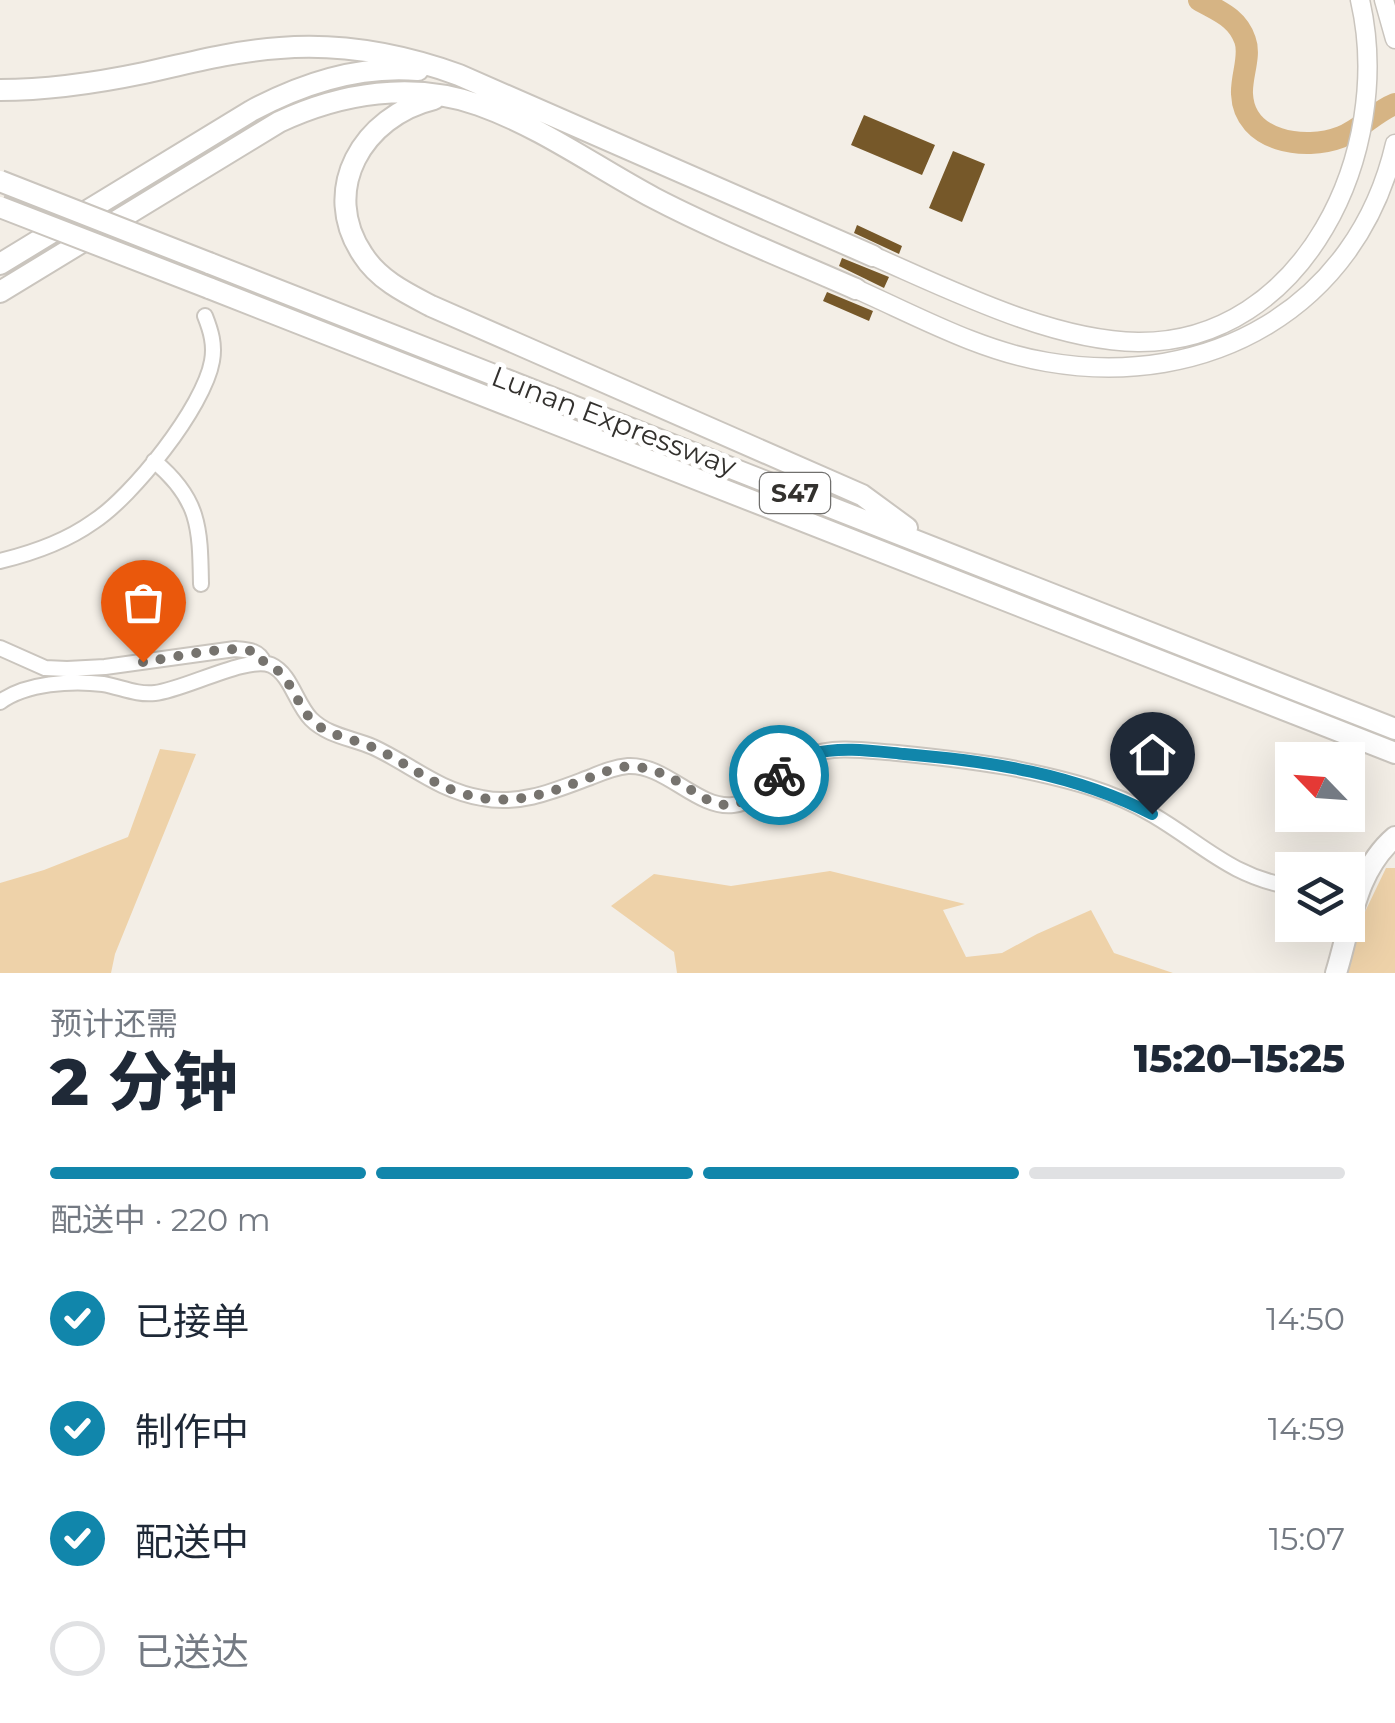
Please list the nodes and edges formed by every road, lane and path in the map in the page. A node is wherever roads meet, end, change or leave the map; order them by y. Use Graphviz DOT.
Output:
graph roads {
  1 [pos="1360,0"];
  2 [pos="1384,0"];
  3 [pos="1395,38"];
  4 [pos="460,75"];
  5 [pos="0,90"];
  6 [pos="455,98"];
  7 [pos="1395,144"];
  8 [pos="0,181"];
  9 [pos="0,207"];
  10 [pos="873,256"];
  11 [pos="0,264"];
  12 [pos="856,288"];
  13 [pos="0,292"];
  14 [pos="205,316"];
  15 [pos="154,460"];
  16 [pos="930,546"];
  17 [pos="0,561"];
  18 [pos="201,584"];
  19 [pos="0,648"];
  20 [pos="264,663"];
  21 [pos="0,702"];
  22 [pos="1388,726"];
  23 [pos="1395,752"];
  24 [pos="1395,837"];
  25 [pos="1365,872"];
  26 [pos="1275,883"];
  27 [pos="1343,942"];
  28 [pos="1336,973"];
  1 -- 10 [label="main road"];
  2 -- 3 [label="main road"];
  4 -- 5 [label="highway"];
  4 -- 10 [label="highway"];
  4 -- 11 [label="highway"];
  6 -- 12 [label="highway"];
  6 -- 13 [label="highway"];
  6 -- 16 [label="highway"];
  7 -- 12 [label="main road"];
  8 -- 16 [label="highway, Lunan Expressway / S47, bridge"];
  9 -- 23 [label="highway, Lunan Expressway / S47, bridge"];
  14 -- 15 [label="street"];
  15 -- 17 [label="street"];
  15 -- 18 [label="street"];
  16 -- 22 [label="highway, Lunan Expressway / S47"];
  19 -- 20 [label="street"];
  20 -- 21 [label="street"];
  20 -- 26 [label="street"];
  24 -- 25 [label="highway"];
  27 -- 28 [label="highway"];
}
